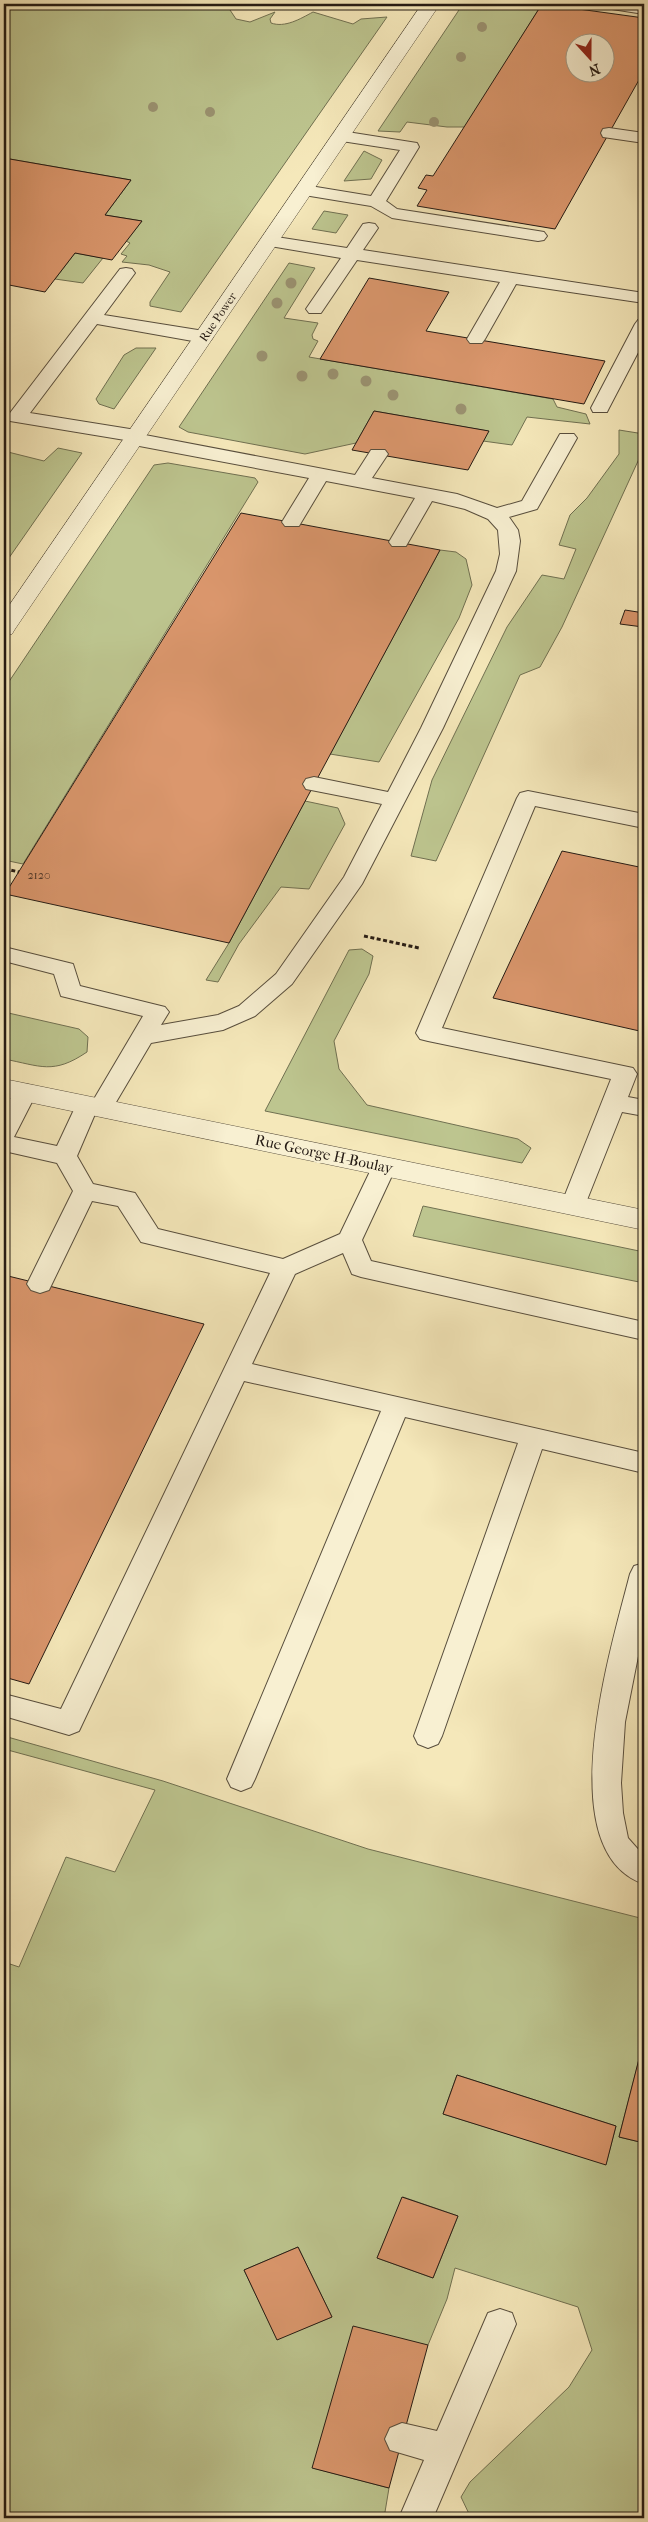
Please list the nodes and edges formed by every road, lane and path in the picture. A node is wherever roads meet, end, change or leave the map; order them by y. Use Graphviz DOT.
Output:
graph roads {
  1 [pos="432,4"];
  2 [pos="612,4"];
  3 [pos="644,9"];
  4 [pos="610,133"];
  5 [pos="341,136"];
  6 [pos="644,138"];
  7 [pos="304,190"];
  8 [pos="376,202"];
  9 [pos="368,228"];
  10 [pos="538,236"];
  11 [pos="270,241"];
  12 [pos="352,254"];
  13 [pos="126,272"];
  14 [pos="511,278"];
  15 [pos="644,298"];
  16 [pos="315,309"];
  17 [pos="92,318"];
  18 [pos="644,324"];
  19 [pos="204,337"];
  20 [pos="476,339"];
  21 [pos="600,408"];
  22 [pos="10,416"];
  23 [pos="135,438"];
  24 [pos="567,438"];
  25 [pos="378,454"];
  26 [pos="320,475"];
  27 [pos="360,482"];
  28 [pos="426,495"];
  29 [pos="497,514"];
  30 [pos="292,522"];
  31 [pos="399,542"];
  32 [pos="4,629"];
  33 [pos="314,784"];
  34 [pos="394,800"];
  35 [pos="644,821"];
  36 [pos="18,872"];
  37 [pos="4,880"];
  38 [pos="320,927"];
  39 [pos="4,954"];
  40 [pos="461,956"];
  41 [pos="144,1036"];
  42 [pos="635,1071"];
  43 [pos="14,1090"];
  44 [pos="614,1102"];
  45 [pos="94,1107"];
  46 [pos="644,1108"];
  47 [pos="4,1133"];
  48 [pos="4,1142"];
  49 [pos="64,1156"];
  50 [pos="384,1167"];
  51 [pos="85,1190"];
  52 [pos="572,1205"];
  53 [pos="644,1220"];
  54 [pos="350,1240"];
  55 [pos="285,1268"];
  56 [pos="40,1284"];
  57 [pos="644,1331"];
  58 [pos="237,1370"];
  59 [pos="397,1405"];
  60 [pos="533,1437"];
  61 [pos="644,1463"];
  62 [pos="644,1574"];
  63 [pos="4,1705"];
  64 [pos="428,1736"];
  65 [pos="241,1779"];
  66 [pos="644,1872"];
  67 [pos="500,2324"];
  68 [pos="402,2439"];
  69 [pos="445,2449"];
  70 [pos="416,2518"];
  1 -- 5 [label="street, Rue Power"];
  2 -- 3 [label="lane"];
  4 -- 6 [label="lane"];
  5 -- 7 [label="street, Rue Power"];
  5 -- 8 [label="lane"];
  7 -- 8 [label="lane"];
  7 -- 11 [label="street, Rue Power"];
  8 -- 10 [label="lane"];
  9 -- 12 [label="lane"];
  11 -- 12 [label="lane"];
  11 -- 19 [label="street, Rue Power"];
  12 -- 14 [label="lane"];
  12 -- 16 [label="lane"];
  13 -- 17 [label="lane"];
  14 -- 15 [label="lane"];
  14 -- 20 [label="lane"];
  17 -- 19 [label="lane"];
  17 -- 22 [label="lane"];
  18 -- 21 [label="lane"];
  19 -- 23 [label="street, Rue Power"];
  22 -- 23 [label="lane"];
  23 -- 26 [label="lane"];
  23 -- 32 [label="street, Rue Power"];
  24 -- 29 [label="lane"];
  25 -- 27 [label="lane"];
  26 -- 27 [label="lane"];
  26 -- 30 [label="lane"];
  27 -- 28 [label="lane"];
  28 -- 29 [label="lane"];
  28 -- 31 [label="lane"];
  29 -- 34 [label="lane"];
  33 -- 34 [label="lane"];
  34 -- 38 [label="lane"];
  35 -- 40 [label="lane"];
  36 -- 37 [label="path"];
  38 -- 40 [label="path"];
  38 -- 41 [label="lane"];
  39 -- 41 [label="lane"];
  40 -- 42 [label="lane"];
  41 -- 45 [label="lane"];
  42 -- 44 [label="lane"];
  43 -- 45 [label="street, Rue George H-Boulay"];
  43 -- 47 [label="lane"];
  44 -- 46 [label="lane"];
  44 -- 52 [label="lane"];
  45 -- 49 [label="lane"];
  45 -- 50 [label="street, Rue George H-Boulay"];
  48 -- 49 [label="lane"];
  49 -- 51 [label="lane"];
  50 -- 52 [label="street, Rue George H-Boulay"];
  50 -- 54 [label="lane"];
  51 -- 55 [label="lane"];
  51 -- 56 [label="lane"];
  52 -- 53 [label="street, Rue George H-Boulay"];
  54 -- 55 [label="lane"];
  54 -- 57 [label="lane"];
  55 -- 58 [label="lane"];
  58 -- 59 [label="lane"];
  58 -- 63 [label="lane"];
  59 -- 60 [label="lane"];
  59 -- 65 [label="lane"];
  60 -- 61 [label="lane"];
  60 -- 64 [label="lane"];
  62 -- 66 [label="lane"];
  67 -- 69 [label="lane"];
  68 -- 69 [label="lane"];
  69 -- 70 [label="lane"];
}
